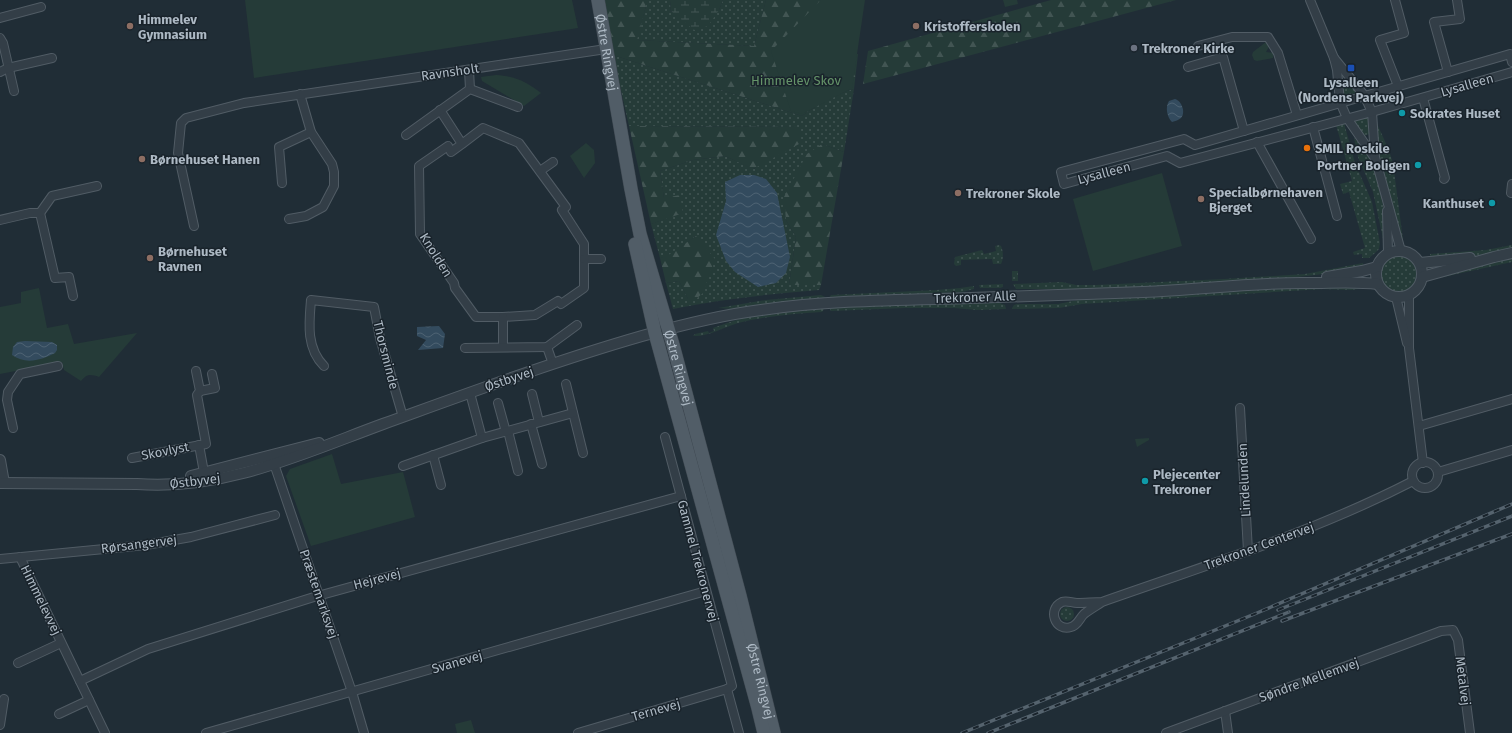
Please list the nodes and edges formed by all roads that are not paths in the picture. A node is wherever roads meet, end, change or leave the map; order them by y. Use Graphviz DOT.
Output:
graph roads {
  1 [pos="591,0"];
  2 [pos="598,0"];
  3 [pos="1395,0"];
  4 [pos="1457,0"];
  5 [pos="1311,1"];
  6 [pos="41,7"];
  7 [pos="0,18"];
  8 [pos="0,38"];
  9 [pos="1198,46"];
  10 [pos="603,49"];
  11 [pos="52,58"];
  12 [pos="1334,58"];
  13 [pos="1512,62"];
  14 [pos="1188,67"];
  15 [pos="8,68"];
  16 [pos="469,70"];
  17 [pos="0,72"];
  18 [pos="1448,72"];
  19 [pos="1512,72"];
  20 [pos="1398,86"];
  21 [pos="470,89"];
  22 [pos="14,91"];
  23 [pos="300,94"];
  24 [pos="1364,95"];
  25 [pos="1423,98"];
  26 [pos="1340,102"];
  27 [pos="518,107"];
  28 [pos="440,110"];
  29 [pos="1372,112"];
  30 [pos="1297,115"];
  31 [pos="1347,118"];
  32 [pos="1313,128"];
  33 [pos="1244,131"];
  34 [pos="311,132"];
  35 [pos="406,135"];
  36 [pos="1257,142"];
  37 [pos="462,144"];
  38 [pos="1164,144"];
  39 [pos="1167,156"];
  40 [pos="1375,157"];
  41 [pos="553,162"];
  42 [pos="540,171"];
  43 [pos="1444,179"];
  44 [pos="282,182"];
  45 [pos="1512,184"];
  46 [pos="97,186"];
  47 [pos="1511,193"];
  48 [pos="1388,207"];
  49 [pos="40,213"];
  50 [pos="1337,216"];
  51 [pos="289,219"];
  52 [pos="0,220"];
  53 [pos="194,226"];
  54 [pos="1311,239"];
  55 [pos="1402,251"];
  56 [pos="1388,253"];
  57 [pos="1512,253"];
  58 [pos="1494,257"];
  59 [pos="584,259"];
  60 [pos="601,259"];
  61 [pos="1420,263"];
  62 [pos="1377,267"];
  63 [pos="1422,277"];
  64 [pos="1298,282"];
  65 [pos="1378,284"];
  66 [pos="1409,295"];
  67 [pos="73,296"];
  68 [pos="1396,297"];
  69 [pos="503,317"];
  70 [pos="577,325"];
  71 [pos="668,330"];
  72 [pos="655,333"];
  73 [pos="503,347"];
  74 [pos="547,347"];
  75 [pos="465,348"];
  76 [pos="1409,348"];
  77 [pos="553,364"];
  78 [pos="58,366"];
  79 [pos="324,366"];
  80 [pos="196,371"];
  81 [pos="212,374"];
  82 [pos="566,384"];
  83 [pos="200,391"];
  84 [pos="470,393"];
  85 [pos="532,394"];
  86 [pos="1512,399"];
  87 [pos="3,401"];
  88 [pos="498,403"];
  89 [pos="1240,408"];
  90 [pos="573,413"];
  91 [pos="403,417"];
  92 [pos="539,422"];
  93 [pos="531,424"];
  94 [pos="1419,426"];
  95 [pos="13,428"];
  96 [pos="507,431"];
  97 [pos="666,437"];
  98 [pos="482,438"];
  99 [pos="199,445"];
  100 [pos="1512,450"];
  101 [pos="583,453"];
  102 [pos="433,455"];
  103 [pos="132,458"];
  104 [pos="0,460"];
  105 [pos="273,460"];
  106 [pos="1423,462"];
  107 [pos="542,464"];
  108 [pos="404,466"];
  109 [pos="518,471"];
  110 [pos="1438,472"];
  111 [pos="205,477"];
  112 [pos="1413,481"];
  113 [pos="2,483"];
  114 [pos="441,485"];
  115 [pos="681,496"];
  116 [pos="275,515"];
  117 [pos="1248,551"];
  118 [pos="20,557"];
  119 [pos="0,559"];
  120 [pos="706,591"];
  121 [pos="319,595"];
  122 [pos="1102,602"];
  123 [pos="1453,630"];
  124 [pos="61,643"];
  125 [pos="18,663"];
  126 [pos="80,681"];
  127 [pos="730,687"];
  128 [pos="352,692"];
  129 [pos="4,699"];
  130 [pos="89,700"];
  131 [pos="1225,711"];
  132 [pos="59,714"];
  133 [pos="0,725"];
  134 [pos="584,732"];
  135 [pos="105,733"];
  136 [pos="206,733"];
  137 [pos="364,733"];
  138 [pos="739,733"];
  139 [pos="764,733"];
  140 [pos="774,733"];
  141 [pos="1166,733"];
  142 [pos="1228,733"];
  143 [pos="1470,733"];
  1 -- 10 [label="main road, Østre Ringvej"];
  2 -- 10 [label="main road, Østre Ringvej"];
  3 -- 20 [label="street"];
  4 -- 18 [label="street, Lysalleen"];
  5 -- 12 [label="street"];
  6 -- 7 [label="street"];
  8 -- 15 [label="street"];
  9 -- 30 [label="street"];
  10 -- 16 [label="street, Ravnsholt"];
  10 -- 71 [label="main road, Østre Ringvej"];
  10 -- 72 [label="main road, Østre Ringvej"];
  11 -- 15 [label="street"];
  12 -- 24 [label="street"];
  12 -- 26 [label="street"];
  13 -- 18 [label="street, Lysalleen"];
  14 -- 33 [label="street"];
  15 -- 17 [label="street"];
  15 -- 22 [label="street"];
  16 -- 21 [label="street"];
  16 -- 23 [label="street, Ravnsholt"];
  18 -- 20 [label="street, Lysalleen"];
  19 -- 25 [label="street, Lysalleen"];
  20 -- 24 [label="street, Lysalleen"];
  21 -- 27 [label="street"];
  21 -- 28 [label="street"];
  23 -- 34 [label="street"];
  23 -- 53 [label="street, Ravnsholt"];
  24 -- 26 [label="street, Lysalleen"];
  24 -- 29 [label="street"];
  25 -- 29 [label="street, Lysalleen"];
  25 -- 43 [label="street, Lysalleen"];
  26 -- 30 [label="street, Lysalleen"];
  26 -- 31 [label="street"];
  28 -- 35 [label="street"];
  28 -- 37 [label="street"];
  29 -- 31 [label="street, Lysalleen"];
  29 -- 40 [label="street"];
  30 -- 33 [label="street, Lysalleen"];
  31 -- 32 [label="street, Lysalleen"];
  31 -- 40 [label="street"];
  32 -- 36 [label="street, Lysalleen"];
  32 -- 50 [label="street"];
  33 -- 38 [label="street, Lysalleen"];
  34 -- 44 [label="street"];
  34 -- 51 [label="street"];
  36 -- 39 [label="street, Lysalleen"];
  36 -- 54 [label="street"];
  37 -- 42 [label="street, Knolden"];
  37 -- 69 [label="street, Knolden"];
  38 -- 39 [label="street"];
  38 -- 39 [label="street, Lysalleen"];
  40 -- 48 [label="street"];
  41 -- 42 [label="street"];
  42 -- 59 [label="street, Knolden"];
  45 -- 47 [label="street"];
  46 -- 49 [label="street"];
  48 -- 55 [label="street"];
  48 -- 56 [label="street"];
  49 -- 52 [label="street"];
  49 -- 67 [label="street"];
  55 -- 56 [label="street"];
  55 -- 61 [label="street"];
  56 -- 62 [label="street"];
  57 -- 58 [label="street"];
  58 -- 61 [label="street"];
  58 -- 63 [label="street"];
  59 -- 60 [label="street"];
  59 -- 69 [label="street, Knolden"];
  61 -- 63 [label="street"];
  62 -- 64 [label="street, Trekroner Alle"];
  62 -- 65 [label="street"];
  63 -- 66 [label="street"];
  64 -- 65 [label="street, Trekroner Alle"];
  64 -- 71 [label="street, Trekroner Alle"];
  65 -- 68 [label="street"];
  66 -- 68 [label="street"];
  66 -- 76 [label="street"];
  68 -- 76 [label="street"];
  69 -- 73 [label="street"];
  70 -- 74 [label="street"];
  71 -- 72 [label="street, Trekroner Alle"];
  71 -- 140 [label="main road, Østre Ringvej"];
  72 -- 77 [label="street, Østbyvej"];
  72 -- 139 [label="main road, Østre Ringvej"];
  73 -- 74 [label="street"];
  73 -- 75 [label="street"];
  74 -- 77 [label="street"];
  76 -- 94 [label="street"];
  77 -- 84 [label="street, Østbyvej"];
  78 -- 87 [label="street"];
  79 -- 91 [label="street, Thorsminde"];
  80 -- 83 [label="street, Skovlyst"];
  81 -- 83 [label="street"];
  82 -- 90 [label="street"];
  83 -- 99 [label="street, Skovlyst"];
  84 -- 91 [label="street, Østbyvej"];
  84 -- 98 [label="street"];
  85 -- 92 [label="street"];
  86 -- 94 [label="street"];
  87 -- 95 [label="street"];
  88 -- 96 [label="street"];
  89 -- 117 [label="street, Lindelunden"];
  90 -- 92 [label="street"];
  90 -- 101 [label="street"];
  91 -- 105 [label="street, Østbyvej"];
  92 -- 93 [label="street"];
  93 -- 96 [label="street"];
  93 -- 107 [label="street"];
  94 -- 106 [label="street"];
  96 -- 98 [label="street"];
  96 -- 109 [label="street"];
  97 -- 115 [label="street, Gammel Trekronervej"];
  98 -- 102 [label="street"];
  99 -- 103 [label="street, Skovlyst"];
  99 -- 111 [label="street, Skovlyst"];
  100 -- 110 [label="street"];
  102 -- 108 [label="street"];
  102 -- 114 [label="street"];
  104 -- 113 [label="street"];
  105 -- 111 [label="street, Østbyvej"];
  105 -- 121 [label="street, Præstemarksvej"];
  106 -- 110 [label="street"];
  106 -- 112 [label="street"];
  110 -- 112 [label="street"];
  111 -- 113 [label="street, Østbyvej"];
  112 -- 117 [label="street, Trekroner Centervej"];
  115 -- 120 [label="street, Gammel Trekronervej"];
  115 -- 121 [label="street, Hejrevej"];
  116 -- 118 [label="street, Rørsangervej"];
  117 -- 122 [label="street, Trekroner Centervej"];
  118 -- 119 [label="street, Rørsangervej"];
  118 -- 124 [label="street, Himmelevvej"];
  120 -- 127 [label="street, Gammel Trekronervej"];
  120 -- 128 [label="street, Svanevej"];
  121 -- 126 [label="street, Hejrevej"];
  121 -- 128 [label="street, Præstemarksvej"];
  122 -- 122 [label="street, Trekroner Centervej"];
  123 -- 131 [label="street, Søndre Mellemvej"];
  123 -- 143 [label="street, Metalvej"];
  124 -- 125 [label="street, Himmelevvej"];
  124 -- 126 [label="street, Himmelevvej"];
  126 -- 130 [label="street, Himmelevvej"];
  127 -- 134 [label="street, Ternevej"];
  127 -- 138 [label="street, Gammel Trekronervej"];
  128 -- 136 [label="street, Svanevej"];
  128 -- 137 [label="street, Præstemarksvej"];
  129 -- 133 [label="street"];
  130 -- 132 [label="street"];
  130 -- 135 [label="street, Himmelevvej"];
  131 -- 141 [label="street, Søndre Mellemvej"];
  131 -- 142 [label="street"];
}
